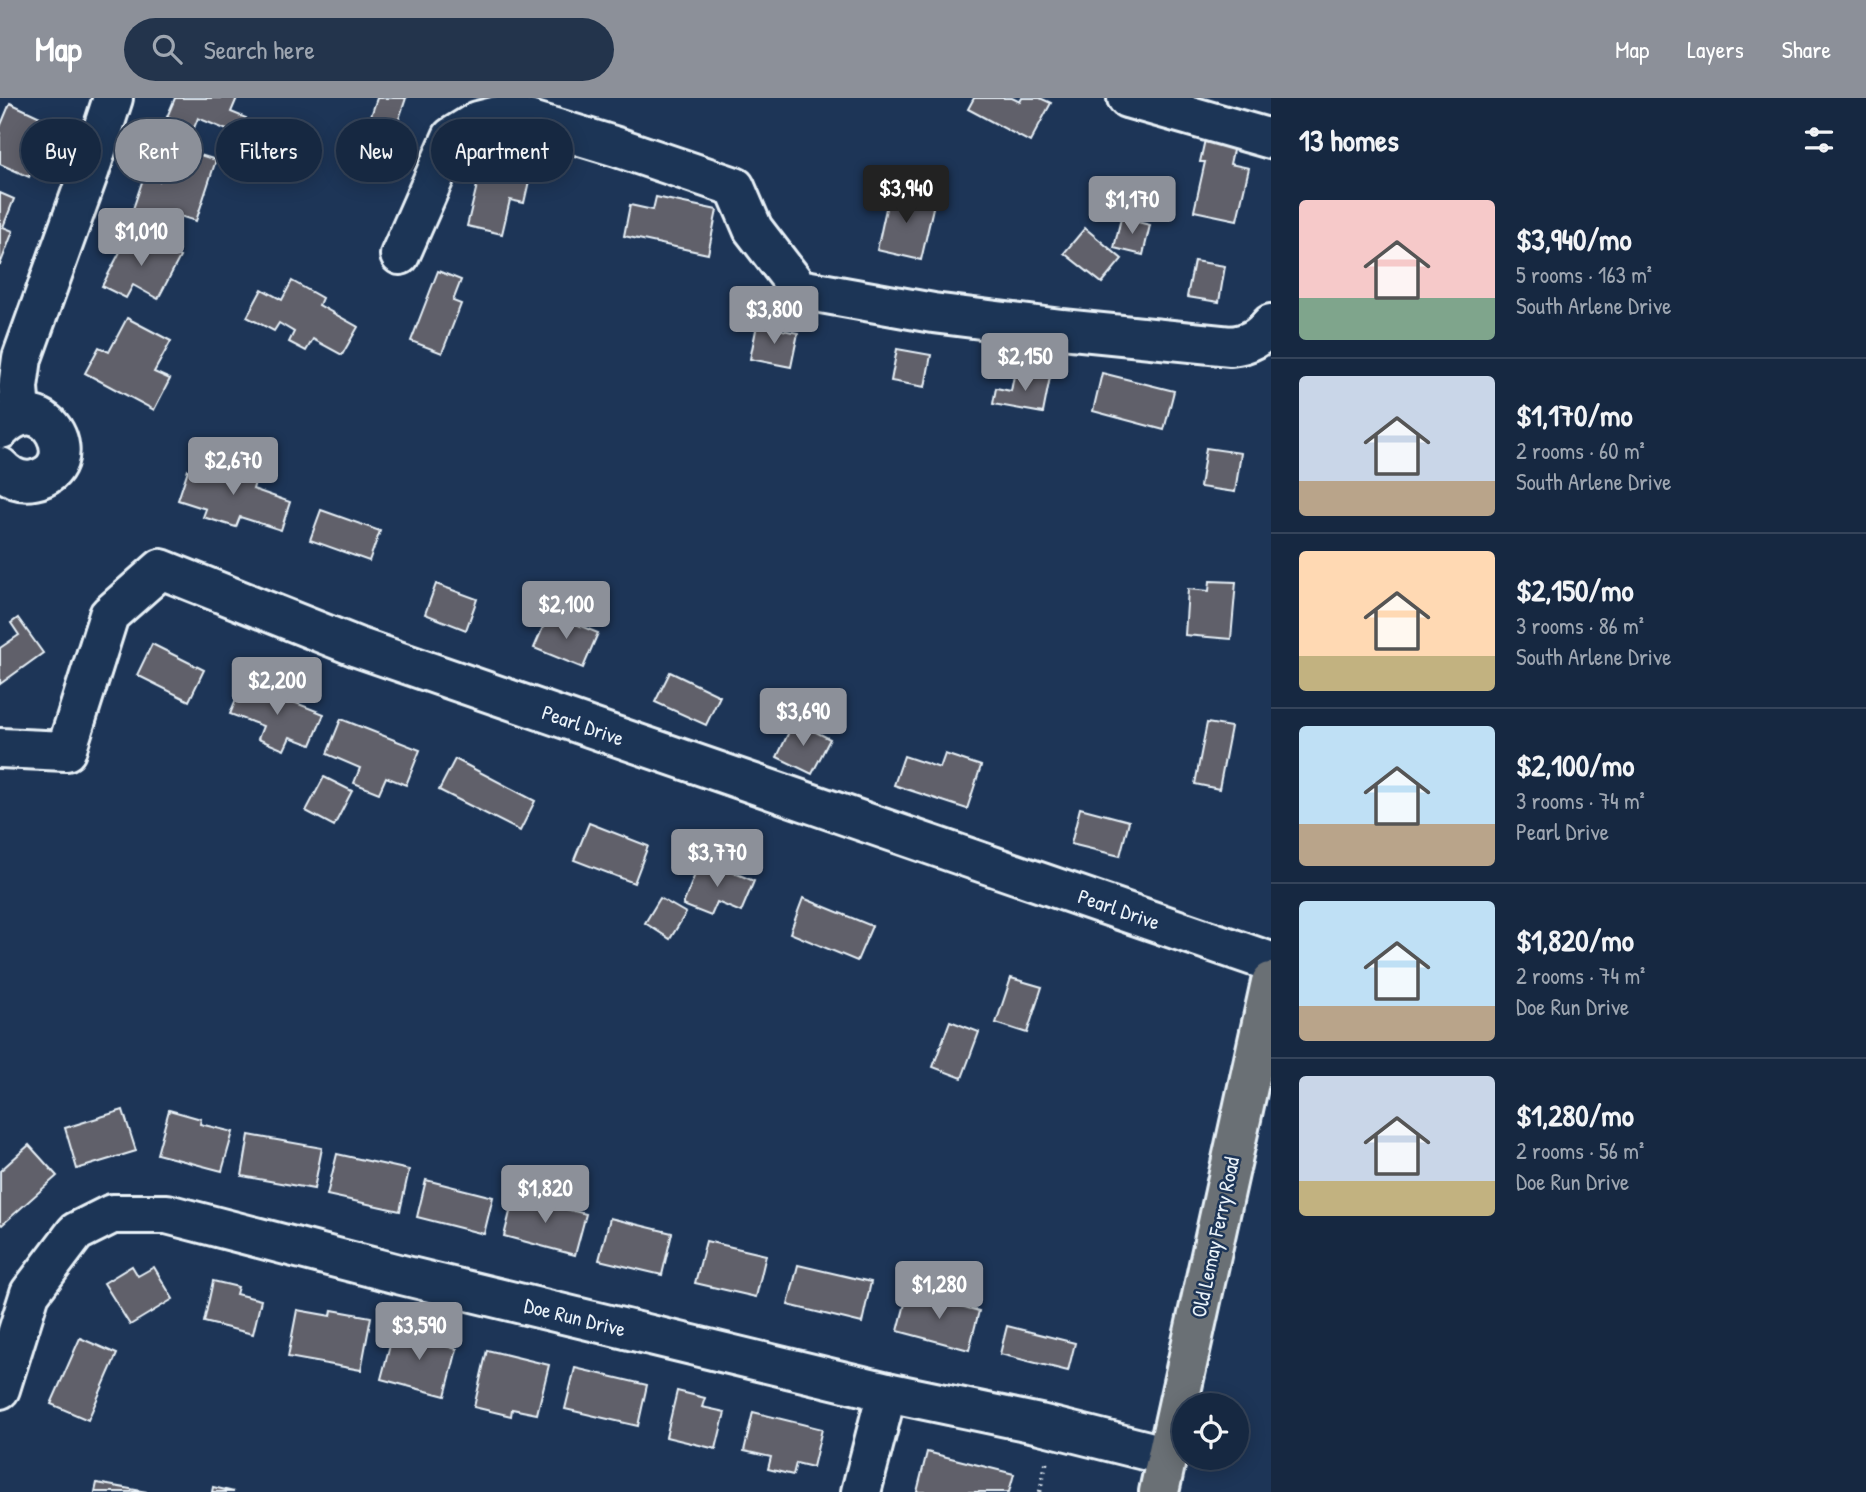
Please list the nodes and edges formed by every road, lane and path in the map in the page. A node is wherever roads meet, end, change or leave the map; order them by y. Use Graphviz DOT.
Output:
graph roads {
  1 [pos="113,98"];
  2 [pos="1127,98"];
  3 [pos="1271,139"];
  4 [pos="400,255"];
  5 [pos="1271,324"];
  6 [pos="10,423"];
  7 [pos="0,467"];
  8 [pos="0,748"];
  9 [pos="1271,961"];
  10 [pos="1271,982"];
  11 [pos="0,1389"];
  12 [pos="887,1392"];
  13 [pos="1048,1455"];
  14 [pos="1163,1474"];
  15 [pos="861,1492"];
  16 [pos="1040,1492"];
  1 -- 6 [label="street"];
  2 -- 3 [label="street"];
  4 -- 5 [label="street"];
  6 -- 7 [label="street"];
  8 -- 9 [label="street, Pearl Drive"];
  10 -- 14 [label="main road, Old Lemay Ferry Road"];
  11 -- 12 [label="street, Doe Run Drive"];
  12 -- 14 [label="street, Doe Run Drive"];
  12 -- 15 [label="street"];
  13 -- 16 [label="path"];
}
